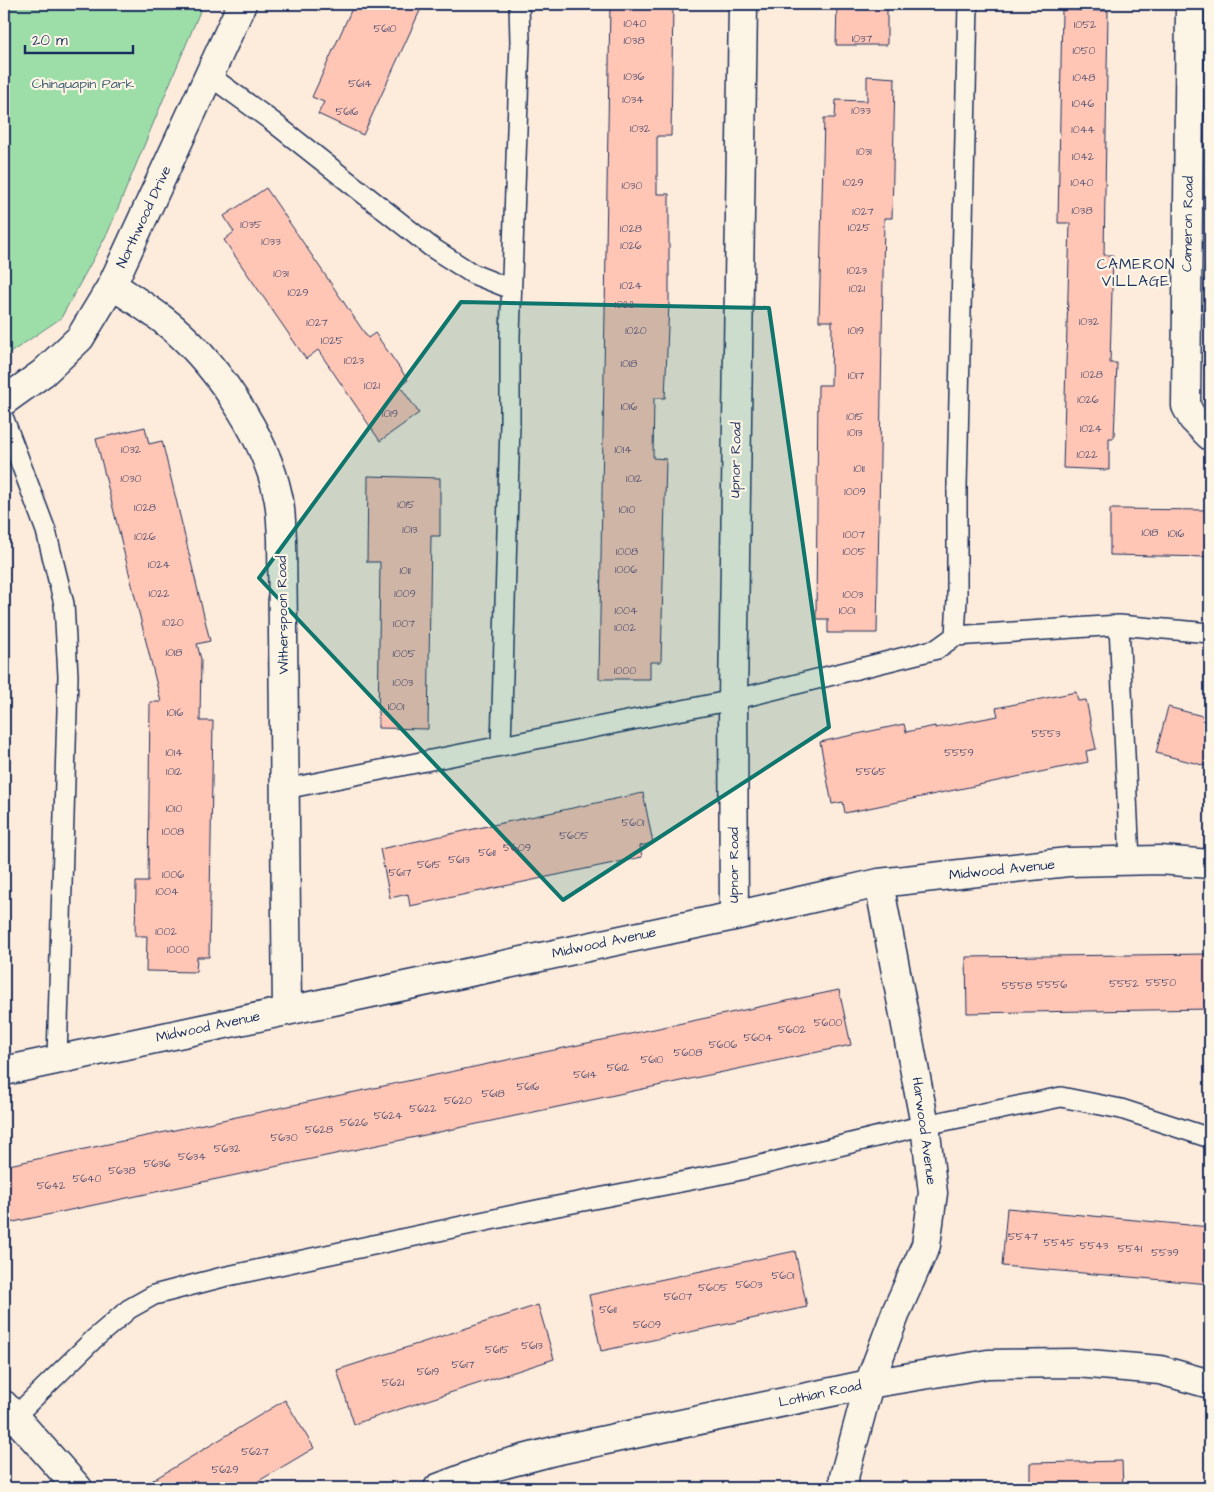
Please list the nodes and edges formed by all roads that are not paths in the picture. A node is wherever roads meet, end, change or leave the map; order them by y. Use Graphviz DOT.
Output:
graph roads {
  1 [pos="242,4"];
  2 [pos="519,4"];
  3 [pos="743,4"];
  4 [pos="968,4"];
  5 [pos="1190,4"];
  6 [pos="210,76"];
  7 [pos="112,285"];
  8 [pos="511,289"];
  9 [pos="4,401"];
  10 [pos="4,419"];
  11 [pos="1210,436"];
  12 [pos="1119,625"];
  13 [pos="1210,633"];
  14 [pos="955,636"];
  15 [pos="733,700"];
  16 [pos="501,746"];
  17 [pos="285,789"];
  18 [pos="1130,861"];
  19 [pos="1210,864"];
  20 [pos="879,883"];
  21 [pos="734,916"];
  22 [pos="287,1010"];
  23 [pos="57,1059"];
  24 [pos="4,1071"];
  25 [pos="925,1125"];
  26 [pos="1210,1138"];
  27 [pos="869,1384"];
  28 [pos="1210,1384"];
  29 [pos="7,1416"];
  30 [pos="78,1488"];
  31 [pos="438,1488"];
  32 [pos="845,1488"];
  1 -- 6 [label="street, Northwood Drive"];
  2 -- 8 [label="lane"];
  3 -- 15 [label="street, Upnor Road"];
  4 -- 14 [label="lane"];
  5 -- 11 [label="street, Cameron Road"];
  6 -- 7 [label="street, Northwood Drive"];
  6 -- 8 [label="lane"];
  7 -- 9 [label="street, Northwood Drive"];
  7 -- 17 [label="street, Witherspoon Road"];
  8 -- 16 [label="lane"];
  10 -- 23 [label="lane"];
  12 -- 13 [label="lane"];
  12 -- 14 [label="lane"];
  12 -- 18 [label="lane"];
  14 -- 15 [label="lane"];
  15 -- 16 [label="lane"];
  15 -- 21 [label="street, Upnor Road"];
  16 -- 17 [label="lane"];
  17 -- 22 [label="street, Witherspoon Road"];
  18 -- 19 [label="street, Midwood Avenue"];
  18 -- 20 [label="street, Midwood Avenue"];
  20 -- 21 [label="street, Midwood Avenue"];
  20 -- 25 [label="street, Harwood Avenue"];
  21 -- 22 [label="street, Midwood Avenue"];
  22 -- 23 [label="street, Midwood Avenue"];
  23 -- 24 [label="street, Midwood Avenue"];
  25 -- 26 [label="lane"];
  25 -- 27 [label="street, Harwood Avenue"];
  25 -- 29 [label="lane"];
  27 -- 28 [label="street, Lothian Road"];
  27 -- 31 [label="street, Lothian Road"];
  27 -- 32 [label="street, Harwood Avenue"];
  29 -- 30 [label="street"];
}
